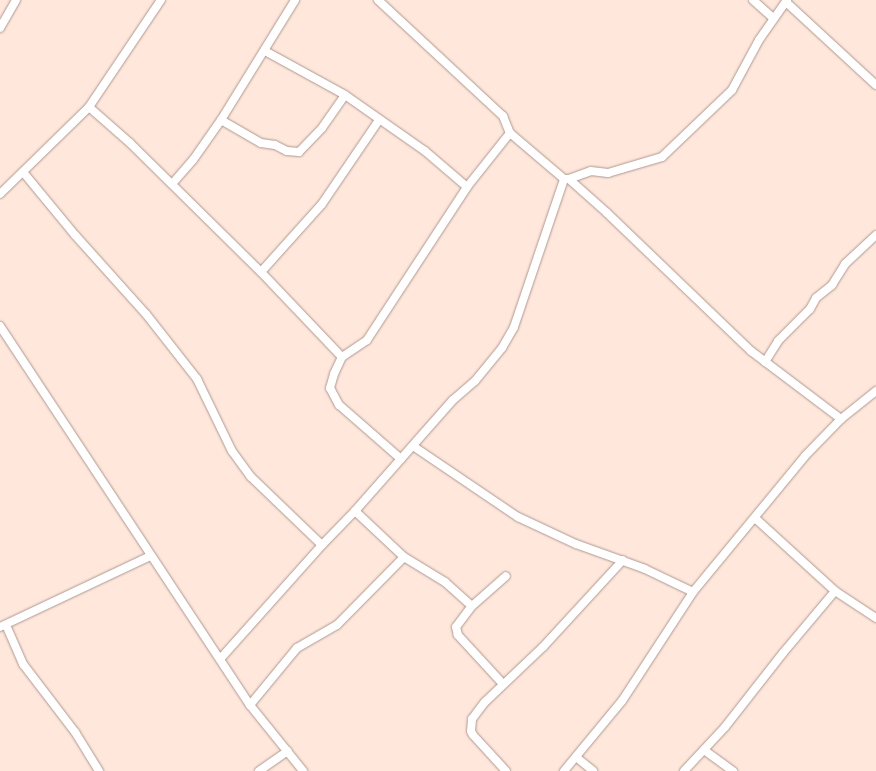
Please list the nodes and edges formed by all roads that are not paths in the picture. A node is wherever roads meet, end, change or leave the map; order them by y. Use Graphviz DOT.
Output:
graph roads {
  1 [pos="16,0"];
  2 [pos="162,0"];
  3 [pos="295,0"];
  4 [pos="378,0"];
  5 [pos="753,0"];
  6 [pos="786,1"];
  7 [pos="773,18"];
  8 [pos="1,26"];
  9 [pos="265,51"];
  10 [pos="876,85"];
  11 [pos="345,95"];
  12 [pos="89,107"];
  13 [pos="220,120"];
  14 [pos="379,120"];
  15 [pos="510,133"];
  16 [pos="23,172"];
  17 [pos="567,179"];
  18 [pos="172,184"];
  19 [pos="467,187"];
  20 [pos="0,194"];
  21 [pos="876,235"];
  22 [pos="261,272"];
  23 [pos="0,326"];
  24 [pos="342,357"];
  25 [pos="765,362"];
  26 [pos="876,391"];
  27 [pos="841,419"];
  28 [pos="413,446"];
  29 [pos="401,459"];
  30 [pos="355,511"];
  31 [pos="755,518"];
  32 [pos="322,545"];
  33 [pos="150,556"];
  34 [pos="404,557"];
  35 [pos="623,560"];
  36 [pos="506,576"];
  37 [pos="835,591"];
  38 [pos="693,592"];
  39 [pos="472,606"];
  40 [pos="876,618"];
  41 [pos="3,626"];
  42 [pos="221,658"];
  43 [pos="503,684"];
  44 [pos="250,705"];
  45 [pos="704,750"];
  46 [pos="288,751"];
  47 [pos="576,757"];
  48 [pos="99,771"];
  49 [pos="259,771"];
  50 [pos="303,771"];
  51 [pos="506,771"];
  52 [pos="564,771"];
  53 [pos="593,771"];
  54 [pos="684,771"];
  55 [pos="734,771"];
  1 -- 8 [label="street"];
  2 -- 12 [label="street"];
  3 -- 9 [label="street"];
  4 -- 15 [label="street"];
  5 -- 7 [label="street"];
  6 -- 7 [label="street"];
  6 -- 10 [label="street"];
  7 -- 17 [label="street"];
  9 -- 11 [label="street"];
  9 -- 13 [label="street"];
  11 -- 13 [label="street"];
  11 -- 14 [label="street"];
  12 -- 16 [label="street"];
  12 -- 18 [label="street"];
  13 -- 18 [label="street"];
  14 -- 19 [label="street"];
  14 -- 22 [label="street"];
  15 -- 17 [label="street"];
  15 -- 19 [label="street"];
  16 -- 20 [label="street"];
  16 -- 32 [label="street"];
  17 -- 25 [label="street"];
  17 -- 28 [label="street"];
  18 -- 22 [label="street"];
  19 -- 24 [label="street"];
  21 -- 25 [label="street"];
  22 -- 24 [label="street"];
  23 -- 33 [label="street"];
  24 -- 29 [label="street"];
  25 -- 27 [label="street"];
  26 -- 27 [label="street"];
  27 -- 31 [label="street"];
  28 -- 29 [label="street"];
  28 -- 35 [label="street"];
  29 -- 30 [label="street"];
  30 -- 32 [label="street"];
  30 -- 34 [label="street"];
  31 -- 37 [label="street"];
  31 -- 38 [label="street"];
  32 -- 42 [label="street"];
  33 -- 41 [label="street"];
  33 -- 42 [label="street"];
  34 -- 39 [label="street"];
  34 -- 44 [label="street"];
  35 -- 38 [label="street"];
  35 -- 43 [label="street"];
  36 -- 39 [label="street"];
  37 -- 40 [label="street"];
  37 -- 45 [label="street"];
  38 -- 47 [label="street"];
  39 -- 43 [label="street"];
  41 -- 48 [label="street"];
  42 -- 44 [label="street"];
  43 -- 51 [label="street"];
  44 -- 46 [label="street"];
  45 -- 54 [label="street"];
  45 -- 55 [label="street"];
  46 -- 49 [label="street"];
  46 -- 50 [label="street"];
  47 -- 52 [label="street"];
  47 -- 53 [label="street"];
}
